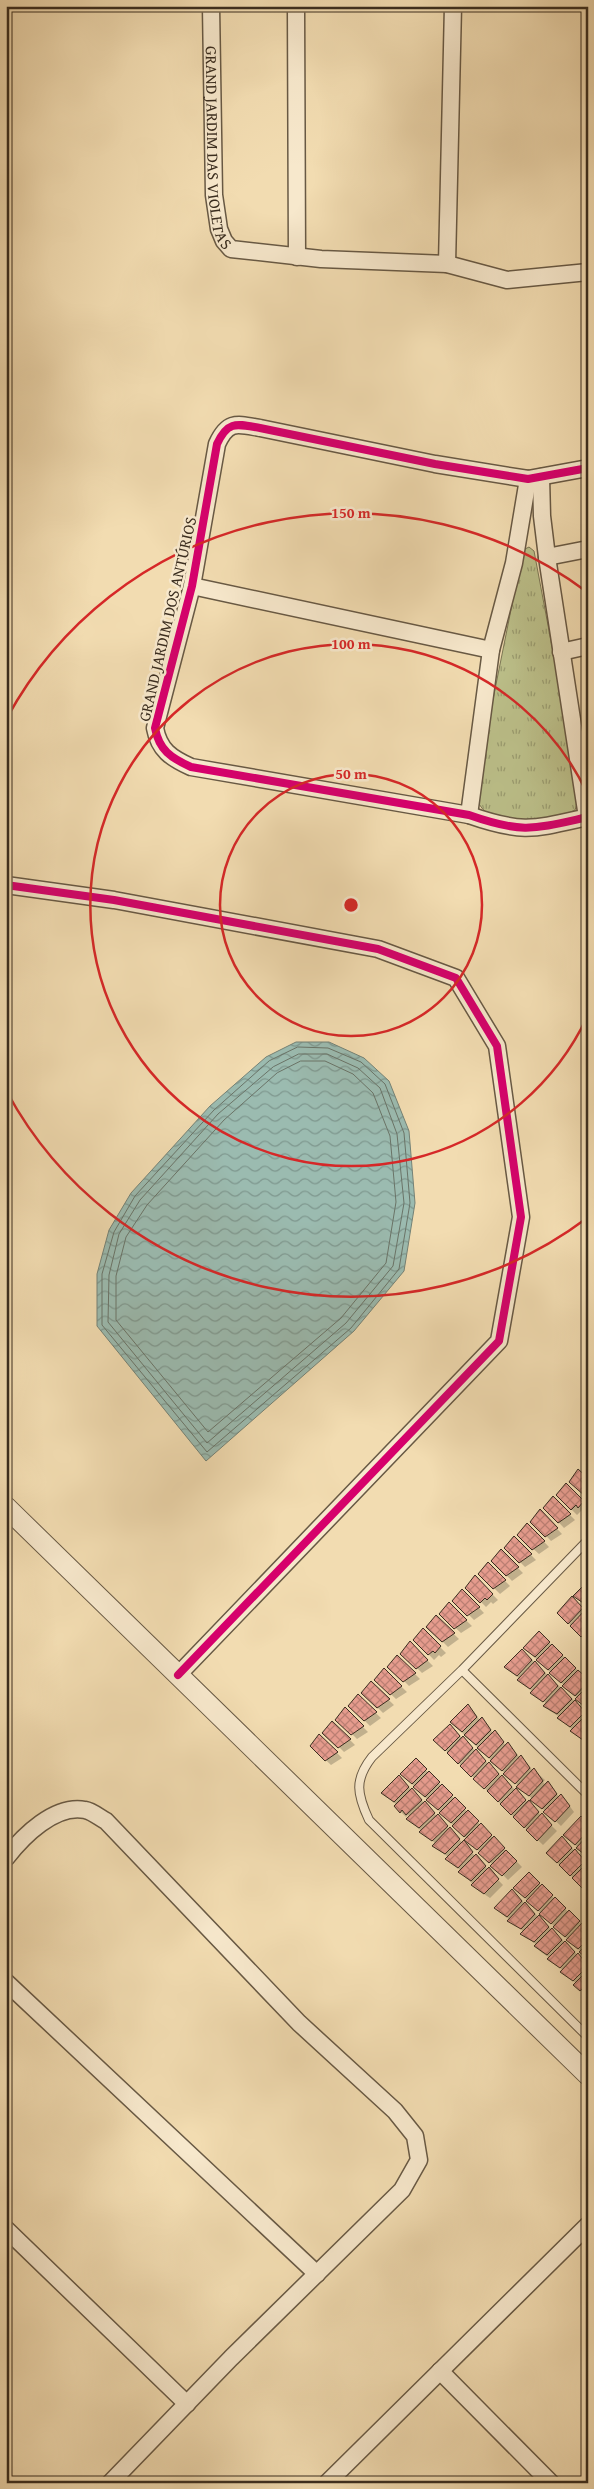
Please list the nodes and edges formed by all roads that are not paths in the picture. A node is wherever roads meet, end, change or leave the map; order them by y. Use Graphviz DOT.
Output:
graph roads {
  1 [pos="211,6"];
  2 [pos="296,6"];
  3 [pos="454,6"];
  4 [pos="297,257"];
  5 [pos="447,264"];
  6 [pos="588,272"];
  7 [pos="588,468"];
  8 [pos="535,478"];
  9 [pos="588,549"];
  10 [pos="547,557"];
  11 [pos="192,586"];
  12 [pos="588,646"];
  13 [pos="491,650"];
  14 [pos="562,652"];
  15 [pos="581,727"];
  16 [pos="469,815"];
  17 [pos="587,817"];
  18 [pos="6,886"];
  19 [pos="6,1506"];
  20 [pos="587,1542"];
  21 [pos="462,1670"];
  22 [pos="178,1674"];
  23 [pos="588,1795"];
  24 [pos="6,1858"];
  25 [pos="6,1982"];
  26 [pos="588,2036"];
  27 [pos="588,2075"];
  28 [pos="588,2225"];
  29 [pos="6,2229"];
  30 [pos="317,2274"];
  31 [pos="440,2371"];
  32 [pos="187,2404"];
  33 [pos="110,2483"];
  34 [pos="327,2483"];
  35 [pos="551,2483"];
  1 -- 4 [label="street, GRAND JARDIM DAS VIOLETAS"];
  2 -- 4 [label="street"];
  3 -- 5 [label="street"];
  4 -- 5 [label="street, GRAND JARDIM DAS VIOLETAS"];
  5 -- 6 [label="street, GRAND JARDIM DAS VIOLETAS"];
  7 -- 8 [label="street, GRAND JARDIM DOS ANTÚRIOS"];
  8 -- 10 [label="street, GRAND JARDIM DOS ANTÚRIOS"];
  8 -- 11 [label="street, GRAND JARDIM DOS ANTÚRIOS"];
  8 -- 13 [label="street"];
  9 -- 10 [label="street"];
  10 -- 14 [label="street, GRAND JARDIM DOS ANTÚRIOS"];
  11 -- 13 [label="street, GRAND JARDIM DOS ANTÚRIOS"];
  11 -- 16 [label="street, GRAND JARDIM DOS ANTÚRIOS"];
  12 -- 14 [label="street"];
  13 -- 16 [label="street"];
  14 -- 15 [label="street, GRAND JARDIM DOS ANTÚRIOS"];
  15 -- 17 [label="street, GRAND JARDIM DOS ANTÚRIOS"];
  16 -- 17 [label="street, GRAND JARDIM DOS ANTÚRIOS"];
  18 -- 22 [label="street"];
  19 -- 22 [label="street"];
  20 -- 21 [label="lane"];
  21 -- 23 [label="lane"];
  21 -- 26 [label="lane"];
  22 -- 27 [label="street"];
  24 -- 30 [label="street"];
  25 -- 30 [label="street"];
  28 -- 31 [label="street"];
  29 -- 32 [label="street"];
  30 -- 32 [label="street"];
  31 -- 34 [label="street"];
  31 -- 35 [label="street"];
  32 -- 33 [label="street"];
}
